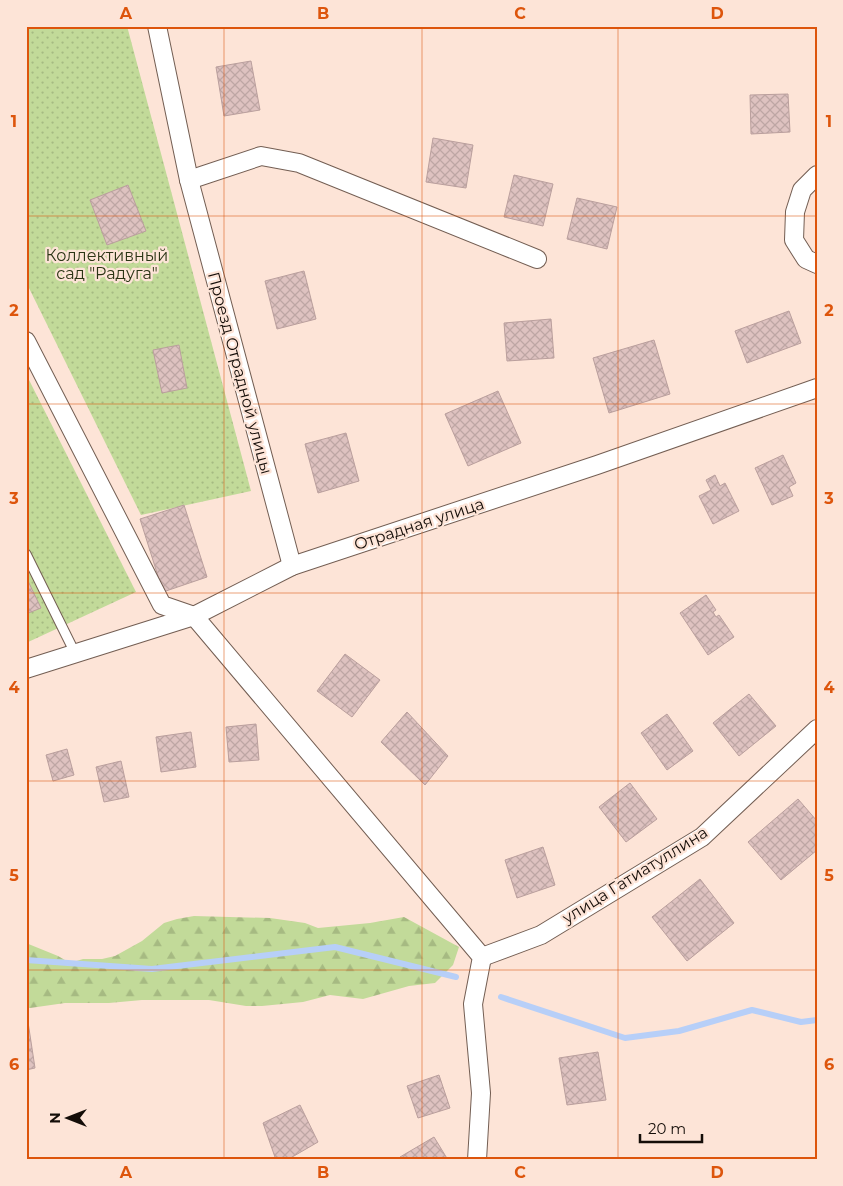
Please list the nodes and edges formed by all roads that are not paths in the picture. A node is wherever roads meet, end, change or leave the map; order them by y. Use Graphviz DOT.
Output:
graph roads {
  1 [pos="157,26"];
  2 [pos="817,175"];
  3 [pos="189,180"];
  4 [pos="537,260"];
  5 [pos="817,264"];
  6 [pos="26,341"];
  7 [pos="817,388"];
  8 [pos="26,554"];
  9 [pos="292,566"];
  10 [pos="194,616"];
  11 [pos="75,654"];
  12 [pos="26,669"];
  13 [pos="817,729"];
  14 [pos="482,957"];
  15 [pos="477,1160"];
  1 -- 3 [label="street, Проезд Отрадной улицы"];
  2 -- 5 [label="street"];
  3 -- 4 [label="street"];
  3 -- 9 [label="street, Проезд Отрадной улицы"];
  6 -- 10 [label="street"];
  7 -- 9 [label="street, Отрадная улица"];
  8 -- 11 [label="lane"];
  9 -- 10 [label="street, Отрадная улица"];
  10 -- 11 [label="street, Отрадная улица"];
  10 -- 14 [label="street"];
  11 -- 12 [label="street, Отрадная улица"];
  13 -- 14 [label="street, улица Гатиатуллина"];
  14 -- 15 [label="street"];
}
